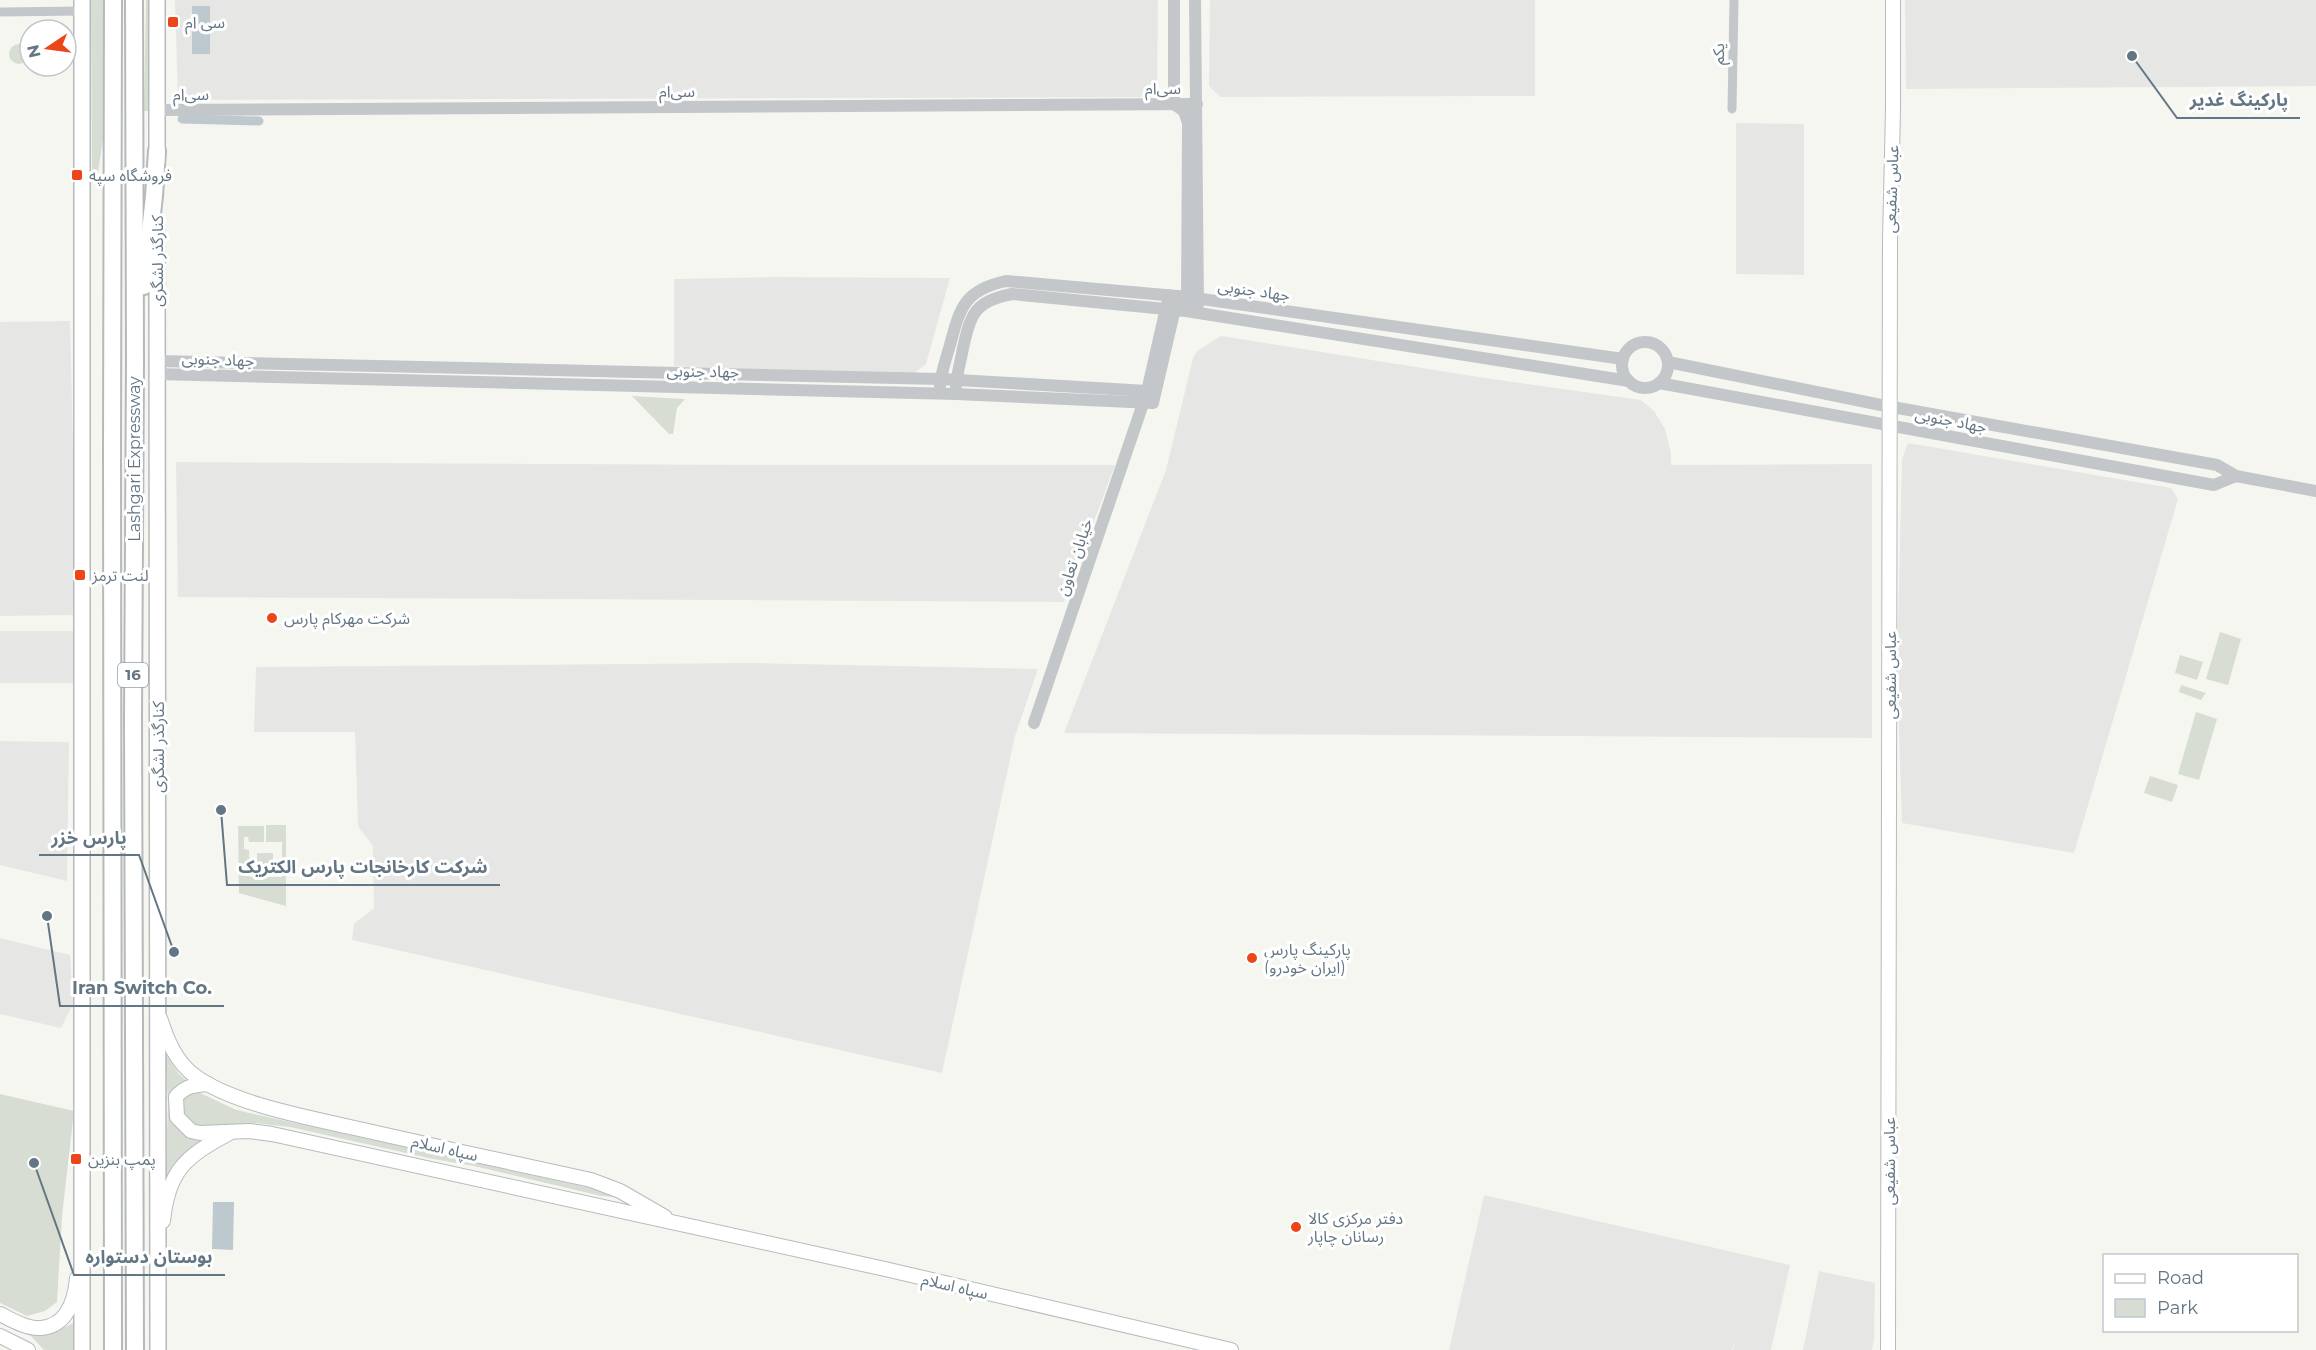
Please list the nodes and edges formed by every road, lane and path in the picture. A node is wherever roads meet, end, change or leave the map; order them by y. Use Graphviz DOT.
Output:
graph roads {
  1 [pos="113,0"];
  2 [pos="134,0"];
  3 [pos="157,0"];
  4 [pos="1174,0"];
  5 [pos="1195,0"];
  6 [pos="1734,0"];
  7 [pos="1884,0"];
  8 [pos="1893,0"];
  9 [pos="82,6"];
  10 [pos="0,12"];
  11 [pos="1174,104"];
  12 [pos="1197,104"];
  13 [pos="1732,109"];
  14 [pos="157,110"];
  15 [pos="157,151"];
  16 [pos="1183,297"];
  17 [pos="1181,310"];
  18 [pos="1623,359"];
  19 [pos="135,362"];
  20 [pos="1668,362"];
  21 [pos="157,368"];
  22 [pos="941,379"];
  23 [pos="956,380"];
  24 [pos="1629,381"];
  25 [pos="1659,383"];
  26 [pos="940,393"];
  27 [pos="956,394"];
  28 [pos="1146,396"];
  29 [pos="1886,406"];
  30 [pos="1886,424"];
  31 [pos="2236,476"];
  32 [pos="2316,491"];
  33 [pos="1034,723"];
  34 [pos="158,1010"];
  35 [pos="208,1084"];
  36 [pos="234,1131"];
  37 [pos="82,1213"];
  38 [pos="677,1224"];
  39 [pos="158,1274"];
  40 [pos="0,1314"];
  41 [pos="24,1325"];
  42 [pos="0,1336"];
  43 [pos="24,1348"];
  44 [pos="82,1350"];
  45 [pos="113,1350"];
  46 [pos="135,1350"];
  47 [pos="158,1350"];
  48 [pos="1231,1350"];
  49 [pos="1883,1350"];
  50 [pos="1888,1350"];
  1 -- 45 [label="highway, Lashgari Expressway / 16"];
  2 -- 19 [label="highway, Lashgari Expressway / 16"];
  3 -- 14 [label="main road, کنارگذر لشگری"];
  4 -- 11 [label="street"];
  5 -- 12 [label="street"];
  6 -- 13 [label="street, یکم"];
  7 -- 29 [label="main road, عباس شفیعی"];
  8 -- 29 [label="main road, عباس شفیعی"];
  9 -- 10 [label="street"];
  9 -- 37 [label="main road"];
  11 -- 12 [label="street, سی‌ام"];
  11 -- 14 [label="street, سی‌ام"];
  11 -- 16 [label="street"];
  12 -- 16 [label="street"];
  14 -- 15 [label="main road, کنارگذر لشگری"];
  15 -- 19 [label="highway"];
  15 -- 21 [label="main road, کنارگذر لشگری"];
  16 -- 17 [label="street"];
  16 -- 17 [label="street"];
  16 -- 18 [label="street, جهاد جنوبی"];
  16 -- 22 [label="street, جهاد جنوبی"];
  17 -- 23 [label="street, جهاد جنوبی"];
  17 -- 24 [label="street, جهاد جنوبی"];
  17 -- 28 [label="street"];
  18 -- 20 [label="street"];
  18 -- 24 [label="street"];
  19 -- 46 [label="highway, Lashgari Expressway / 16"];
  20 -- 25 [label="street"];
  20 -- 29 [label="street, جهاد جنوبی"];
  21 -- 22 [label="street, جهاد جنوبی"];
  21 -- 26 [label="street, جهاد جنوبی"];
  21 -- 34 [label="main road, کنارگذر لشگری"];
  22 -- 23 [label="street, جهاد جنوبی"];
  22 -- 26 [label="street"];
  23 -- 27 [label="street"];
  23 -- 28 [label="street, جهاد جنوبی"];
  24 -- 25 [label="street"];
  25 -- 30 [label="street, جهاد جنوبی"];
  26 -- 27 [label="street, جهاد جنوبی"];
  27 -- 28 [label="street, جهاد جنوبی"];
  28 -- 33 [label="street, خیابان تعاون"];
  29 -- 30 [label="main road, عباس شفیعی"];
  29 -- 31 [label="street, جهاد جنوبی"];
  30 -- 31 [label="street, جهاد جنوبی"];
  30 -- 49 [label="main road, عباس شفیعی"];
  30 -- 50 [label="main road, عباس شفیعی"];
  31 -- 32 [label="street, جهاد جنوبی"];
  34 -- 35 [label="main road, سپاه اسلام"];
  34 -- 39 [label="main road, کنارگذر لشگری"];
  35 -- 36 [label="main road, سپاه اسلام"];
  35 -- 38 [label="main road, سپاه اسلام"];
  36 -- 38 [label="main road, سپاه اسلام"];
  36 -- 39 [label="main road"];
  37 -- 41 [label="main road"];
  37 -- 44 [label="main road"];
  38 -- 48 [label="main road, سپاه اسلام"];
  39 -- 47 [label="main road, کنارگذر لشگری"];
  40 -- 41 [label="main road"];
  41 -- 43 [label="main road"];
  42 -- 43 [label="main road"];
}
